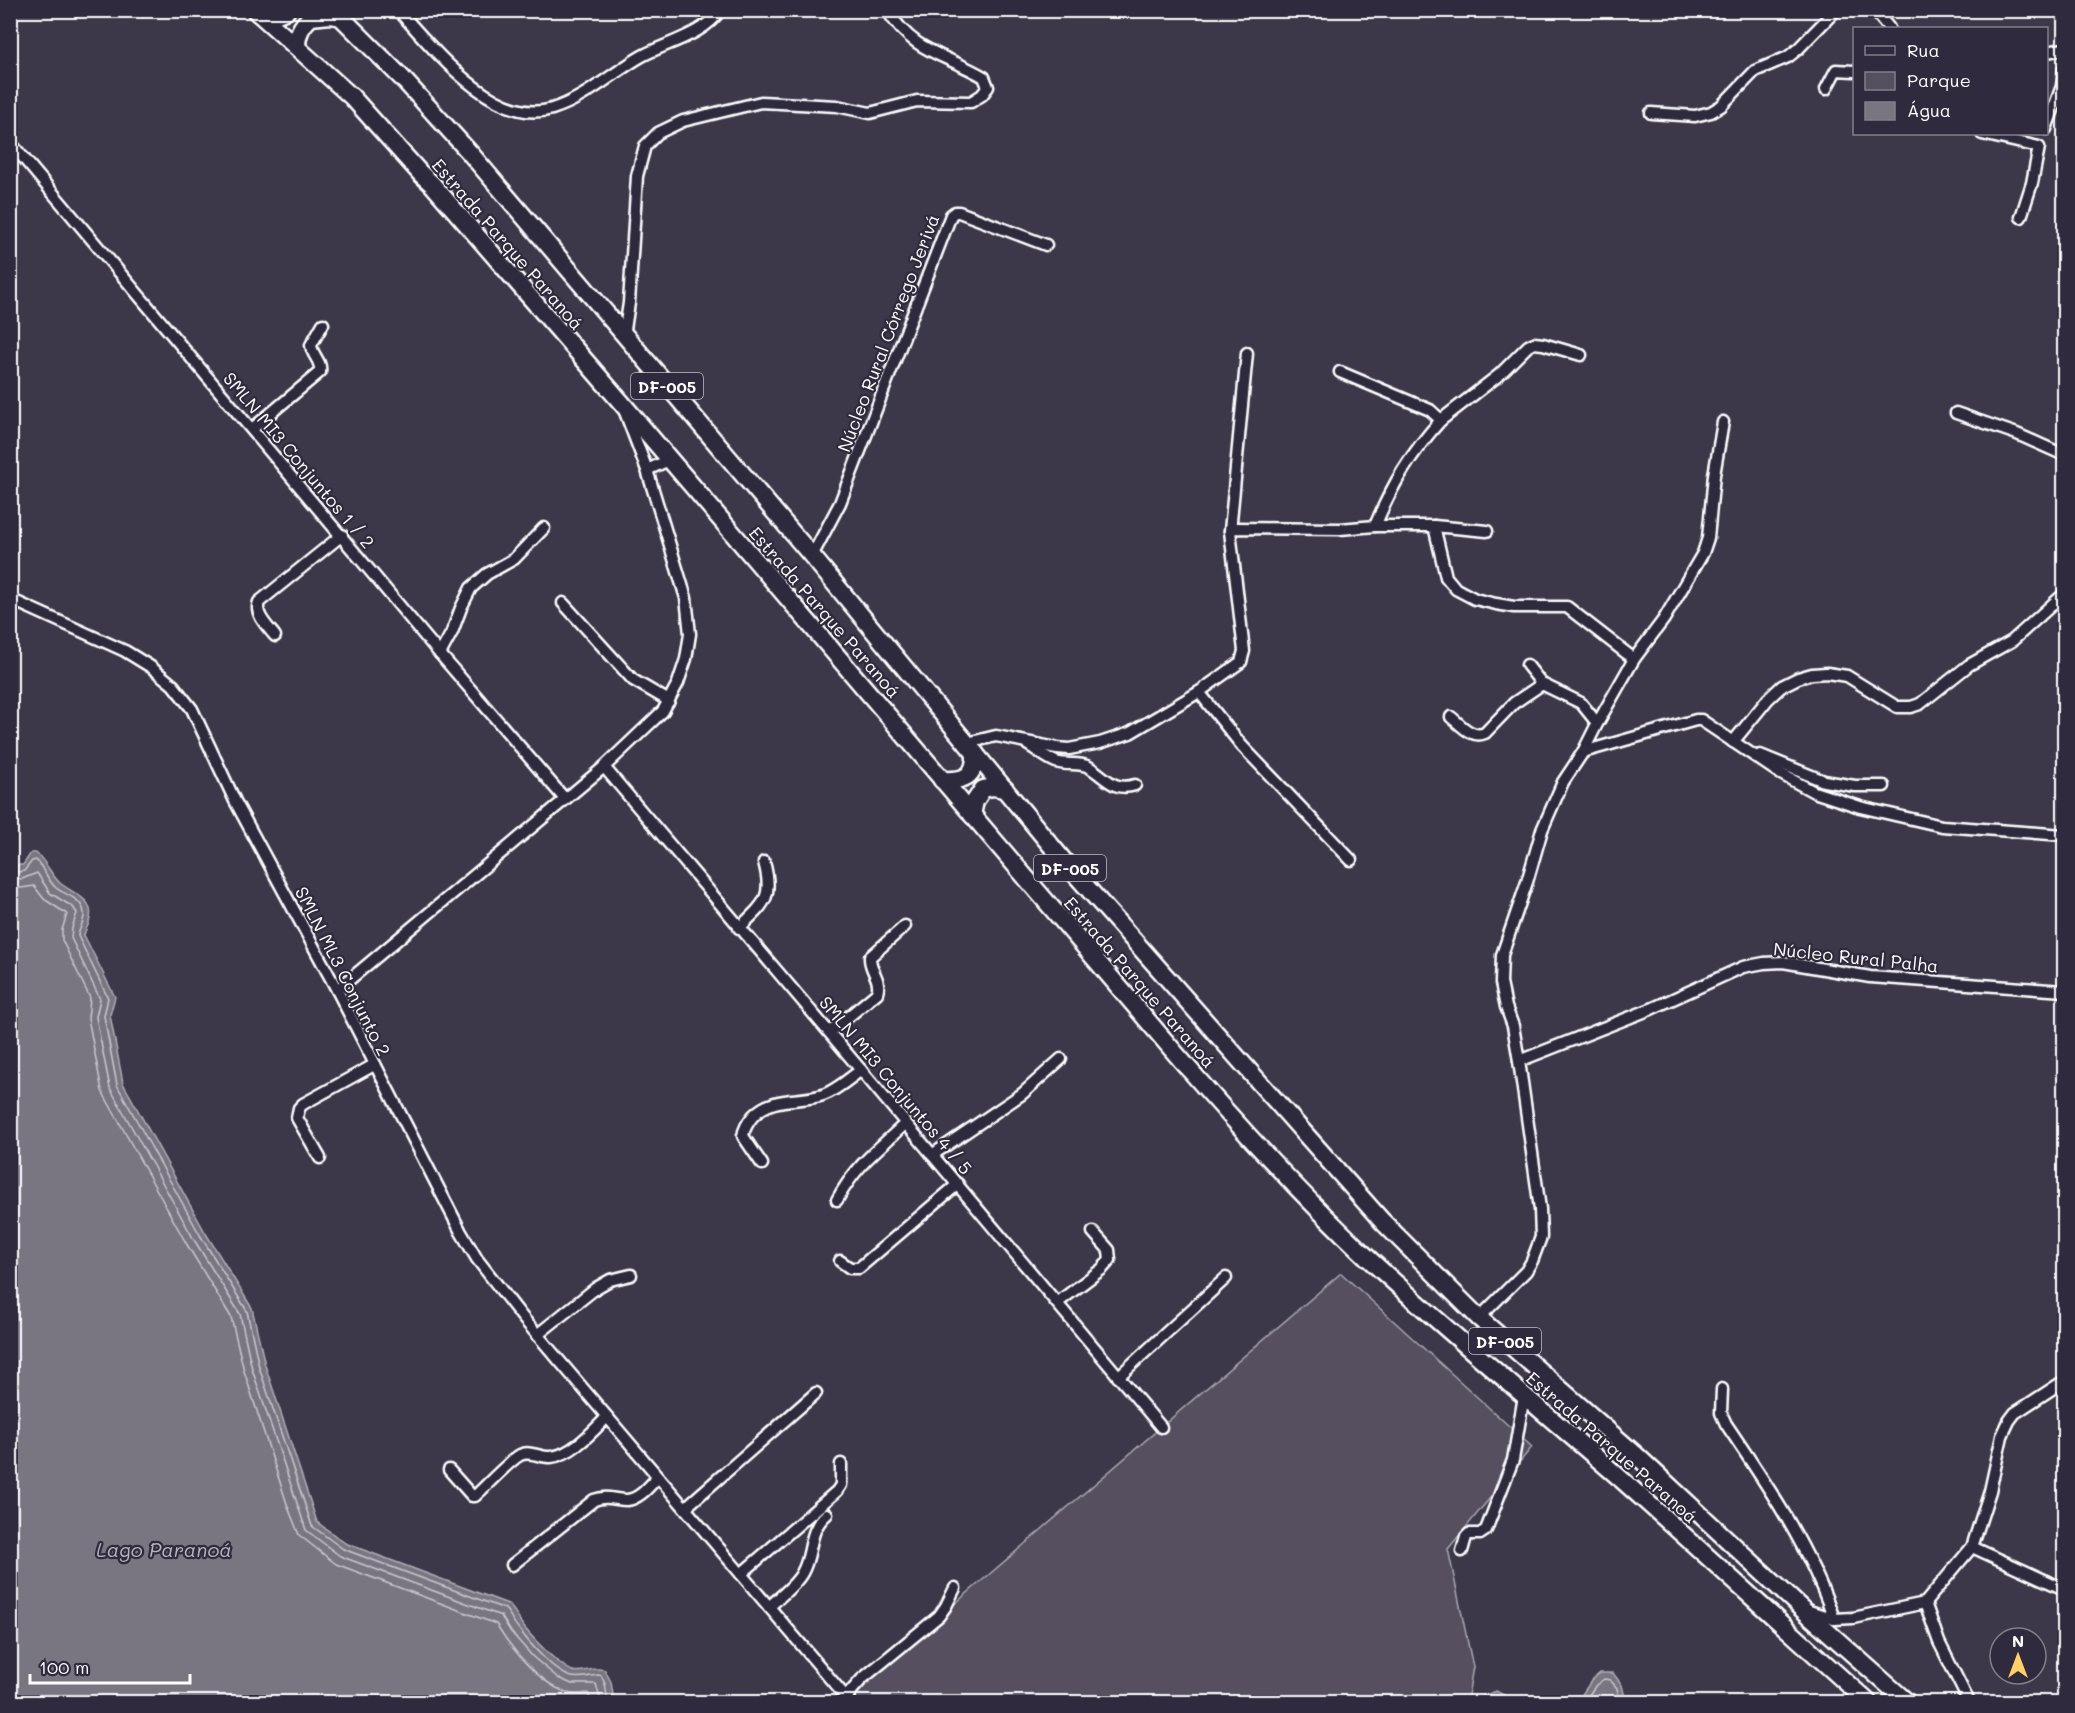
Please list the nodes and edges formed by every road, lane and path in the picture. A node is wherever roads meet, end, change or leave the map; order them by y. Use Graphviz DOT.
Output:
graph roads {
  1 [pos="287,10"];
  2 [pos="398,10"];
  3 [pos="720,10"];
  4 [pos="887,10"];
  5 [pos="1836,10"];
  6 [pos="1874,10"];
  7 [pos="257,12"];
  8 [pos="338,14"];
  9 [pos="1888,27"];
  10 [pos="297,47"];
  11 [pos="2064,49"];
  12 [pos="2048,52"];
  13 [pos="2064,69"];
  14 [pos="1853,71"];
  15 [pos="1826,89"];
  16 [pos="1651,113"];
  17 [pos="2048,125"];
  18 [pos="1986,135"];
  19 [pos="2044,135"];
  20 [pos="10,141"];
  21 [pos="2039,147"];
  22 [pos="2021,217"];
  23 [pos="1046,245"];
  24 [pos="323,324"];
  25 [pos="624,336"];
  26 [pos="1247,353"];
  27 [pos="1581,355"];
  28 [pos="1340,372"];
  29 [pos="620,401"];
  30 [pos="1956,412"];
  31 [pos="1441,420"];
  32 [pos="1723,422"];
  33 [pos="252,429"];
  34 [pos="2064,455"];
  35 [pos="669,460"];
  36 [pos="647,470"];
  37 [pos="1375,526"];
  38 [pos="1434,526"];
  39 [pos="544,528"];
  40 [pos="1230,531"];
  41 [pos="1487,531"];
  42 [pos="342,535"];
  43 [pos="812,556"];
  44 [pos="2064,594"];
  45 [pos="10,598"];
  46 [pos="564,603"];
  47 [pos="275,636"];
  48 [pos="440,654"];
  49 [pos="1634,659"];
  50 [pos="1527,665"];
  51 [pos="1542,684"];
  52 [pos="1199,692"];
  53 [pos="669,701"];
  54 [pos="1451,717"];
  55 [pos="1597,723"];
  56 [pos="1023,741"];
  57 [pos="1733,742"];
  58 [pos="971,748"];
  59 [pos="1583,752"];
  60 [pos="1751,752"];
  61 [pos="604,767"];
  62 [pos="942,780"];
  63 [pos="1135,785"];
  64 [pos="1884,786"];
  65 [pos="1005,789"];
  66 [pos="564,798"];
  67 [pos="972,815"];
  68 [pos="2064,835"];
  69 [pos="1351,860"];
  70 [pos="764,862"];
  71 [pos="905,926"];
  72 [pos="739,928"];
  73 [pos="337,990"];
  74 [pos="2064,991"];
  75 [pos="830,1032"];
  76 [pos="1061,1059"];
  77 [pos="1519,1061"];
  78 [pos="374,1065"];
  79 [pos="861,1070"];
  80 [pos="905,1124"];
  81 [pos="932,1155"];
  82 [pos="320,1158"];
  83 [pos="762,1164"];
  84 [pos="958,1184"];
  85 [pos="837,1200"];
  86 [pos="1093,1232"];
  87 [pos="840,1261"];
  88 [pos="631,1275"];
  89 [pos="1226,1278"];
  90 [pos="1057,1304"];
  91 [pos="1479,1318"];
  92 [pos="537,1335"];
  93 [pos="1118,1377"];
  94 [pos="2064,1381"];
  95 [pos="1722,1389"];
  96 [pos="816,1393"];
  97 [pos="1524,1396"];
  98 [pos="607,1417"];
  99 [pos="1161,1427"];
  100 [pos="1636,1455"];
  101 [pos="841,1464"];
  102 [pos="449,1470"];
  103 [pos="1613,1472"];
  104 [pos="658,1477"];
  105 [pos="685,1508"];
  106 [pos="827,1514"];
  107 [pos="1972,1547"];
  108 [pos="1462,1551"];
  109 [pos="512,1565"];
  110 [pos="741,1574"];
  111 [pos="955,1588"];
  112 [pos="2064,1588"];
  113 [pos="1925,1603"];
  114 [pos="769,1607"];
  115 [pos="1802,1609"];
  116 [pos="1834,1619"];
  117 [pos="848,1700"];
  118 [pos="1868,1702"];
  119 [pos="1907,1702"];
  120 [pos="1969,1702"];
  1 -- 7 [label="main road"];
  2 -- 3 [label="street"];
  4 -- 25 [label="street"];
  5 -- 16 [label="street"];
  6 -- 9 [label="street"];
  7 -- 10 [label="main road, Estrada Parque Paranoá / DF-005"];
  8 -- 10 [label="main road"];
  8 -- 25 [label="main road, Estrada Parque Paranoá / DF-005"];
  10 -- 29 [label="main road, Estrada Parque Paranoá / DF-005"];
  11 -- 12 [label="street"];
  13 -- 17 [label="street"];
  14 -- 15 [label="street"];
  18 -- 21 [label="street"];
  19 -- 21 [label="street"];
  20 -- 33 [label="street, SMLN MI3 Conjuntos 1 / 2"];
  21 -- 22 [label="street"];
  23 -- 43 [label="street, Núcleo Rural Córrego Jerivá"];
  24 -- 33 [label="street"];
  25 -- 43 [label="main road, Estrada Parque Paranoá / DF-005"];
  26 -- 40 [label="street"];
  27 -- 31 [label="street"];
  28 -- 31 [label="street"];
  29 -- 35 [label="main road, Estrada Parque Paranoá / DF-005"];
  29 -- 36 [label="street"];
  30 -- 34 [label="street"];
  31 -- 37 [label="street"];
  32 -- 49 [label="street"];
  33 -- 42 [label="street, SMLN MI3 Conjuntos 1 / 2"];
  35 -- 36 [label="street"];
  35 -- 62 [label="main road, Estrada Parque Paranoá / DF-005"];
  36 -- 53 [label="street"];
  37 -- 38 [label="street"];
  37 -- 40 [label="street"];
  38 -- 41 [label="street"];
  38 -- 49 [label="street"];
  39 -- 48 [label="street"];
  40 -- 52 [label="street"];
  42 -- 47 [label="street"];
  42 -- 48 [label="street, SMLN MI3 Conjuntos 1 / 2"];
  43 -- 58 [label="main road, Estrada Parque Paranoá / DF-005"];
  44 -- 57 [label="street"];
  45 -- 73 [label="street, SMLN ML3 Conjunto 2"];
  46 -- 53 [label="street"];
  48 -- 66 [label="street, SMLN MI3 Conjuntos 1 / 2"];
  49 -- 55 [label="street"];
  50 -- 51 [label="street"];
  51 -- 54 [label="street"];
  51 -- 55 [label="street"];
  52 -- 56 [label="street"];
  52 -- 69 [label="street"];
  53 -- 61 [label="street"];
  55 -- 59 [label="street"];
  56 -- 58 [label="street"];
  56 -- 63 [label="street"];
  57 -- 59 [label="street"];
  57 -- 60 [label="street"];
  58 -- 62 [label="main road"];
  58 -- 65 [label="main road, Estrada Parque Paranoá / DF-005"];
  59 -- 77 [label="street"];
  60 -- 64 [label="street"];
  60 -- 68 [label="street"];
  61 -- 66 [label="street"];
  61 -- 72 [label="street, SMLN MI3 Conjuntos 4 / 5"];
  62 -- 67 [label="main road, Estrada Parque Paranoá / DF-005"];
  65 -- 67 [label="main road"];
  65 -- 91 [label="main road, Estrada Parque Paranoá / DF-005"];
  66 -- 73 [label="street"];
  67 -- 97 [label="main road, Estrada Parque Paranoá / DF-005"];
  70 -- 72 [label="street"];
  71 -- 75 [label="street"];
  72 -- 75 [label="street, SMLN MI3 Conjuntos 4 / 5"];
  73 -- 78 [label="street, SMLN ML3 Conjunto 2"];
  74 -- 77 [label="street, Núcleo Rural Palha"];
  75 -- 79 [label="street, SMLN MI3 Conjuntos 4 / 5"];
  76 -- 81 [label="street"];
  77 -- 91 [label="street"];
  78 -- 82 [label="street"];
  78 -- 92 [label="street, SMLN ML3 Conjunto 2"];
  79 -- 80 [label="street, SMLN MI3 Conjuntos 4 / 5"];
  79 -- 83 [label="street"];
  80 -- 81 [label="street, SMLN MI3 Conjuntos 4 / 5"];
  80 -- 85 [label="street"];
  81 -- 84 [label="street, SMLN MI3 Conjuntos 4 / 5"];
  84 -- 87 [label="street"];
  84 -- 90 [label="street, SMLN MI3 Conjuntos 4 / 5"];
  86 -- 90 [label="street"];
  88 -- 92 [label="street"];
  89 -- 93 [label="street"];
  90 -- 93 [label="street, SMLN MI3 Conjuntos 4 / 5"];
  91 -- 100 [label="main road, Estrada Parque Paranoá / DF-005"];
  92 -- 98 [label="street, SMLN ML3 Conjunto 2"];
  93 -- 99 [label="street, SMLN MI3 Conjuntos 4 / 5"];
  94 -- 107 [label="street"];
  95 -- 116 [label="street"];
  96 -- 105 [label="street"];
  97 -- 103 [label="main road, Estrada Parque Paranoá / DF-005"];
  97 -- 108 [label="street"];
  98 -- 102 [label="street"];
  98 -- 104 [label="street, SMLN ML3 Conjunto 2"];
  100 -- 103 [label="main road"];
  100 -- 115 [label="main road, Estrada Parque Paranoá / DF-005"];
  101 -- 110 [label="street"];
  103 -- 118 [label="main road, Estrada Parque Paranoá / DF-005"];
  104 -- 105 [label="street, SMLN ML3 Conjunto 2"];
  104 -- 109 [label="street"];
  105 -- 110 [label="street, SMLN ML3 Conjunto 2"];
  106 -- 114 [label="street"];
  107 -- 112 [label="street"];
  107 -- 113 [label="street"];
  110 -- 114 [label="street, SMLN ML3 Conjunto 2"];
  111 -- 117 [label="street"];
  113 -- 116 [label="street"];
  113 -- 120 [label="street"];
  114 -- 117 [label="street, SMLN ML3 Conjunto 2"];
  115 -- 116 [label="street"];
  115 -- 119 [label="main road, Estrada Parque Paranoá / DF-005"];
}
